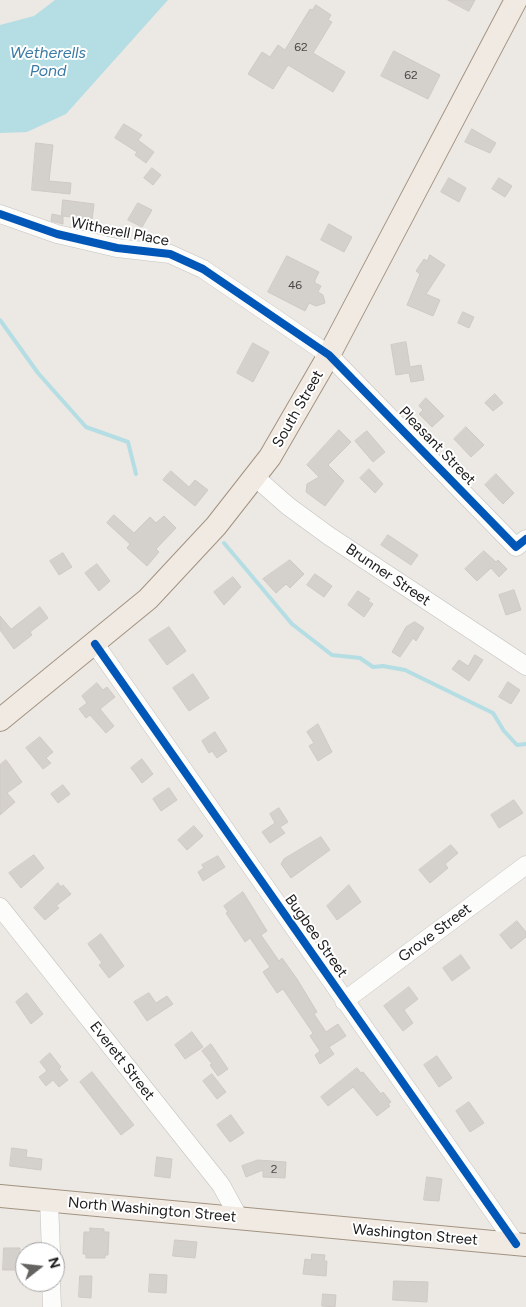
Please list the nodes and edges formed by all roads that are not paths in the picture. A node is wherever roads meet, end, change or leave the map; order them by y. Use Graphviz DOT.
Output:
graph roads {
  1 [pos="516,0"];
  2 [pos="0,214"];
  3 [pos="329,355"];
  4 [pos="255,477"];
  5 [pos="526,539"];
  6 [pos="95,644"];
  7 [pos="526,666"];
  8 [pos="0,720"];
  9 [pos="526,865"];
  10 [pos="0,907"];
  11 [pos="344,1001"];
  12 [pos="0,1196"];
  13 [pos="49,1201"];
  14 [pos="238,1218"];
  15 [pos="303,1226"];
  16 [pos="51,1242"];
  17 [pos="521,1244"];
  18 [pos="51,1292"];
  19 [pos="52,1307"];
  1 -- 3 [label="main road, South Street"];
  2 -- 3 [label="street, Witherell Place"];
  3 -- 4 [label="main road, South Street"];
  3 -- 5 [label="street, Pleasant Street"];
  4 -- 6 [label="main road, South Street"];
  4 -- 7 [label="street, Brunner Street"];
  6 -- 8 [label="main road, South Street"];
  6 -- 11 [label="street, Bugbee Street"];
  9 -- 11 [label="street, Grove Street"];
  10 -- 14 [label="street, Everett Street"];
  11 -- 17 [label="street, Bugbee Street"];
  12 -- 13 [label="main road, North Washington Street"];
  13 -- 14 [label="main road, North Washington Street"];
  13 -- 16 [label="street"];
  14 -- 15 [label="main road, North Washington Street"];
  15 -- 17 [label="main road, Washington Street"];
  18 -- 19 [label="street"];
}
